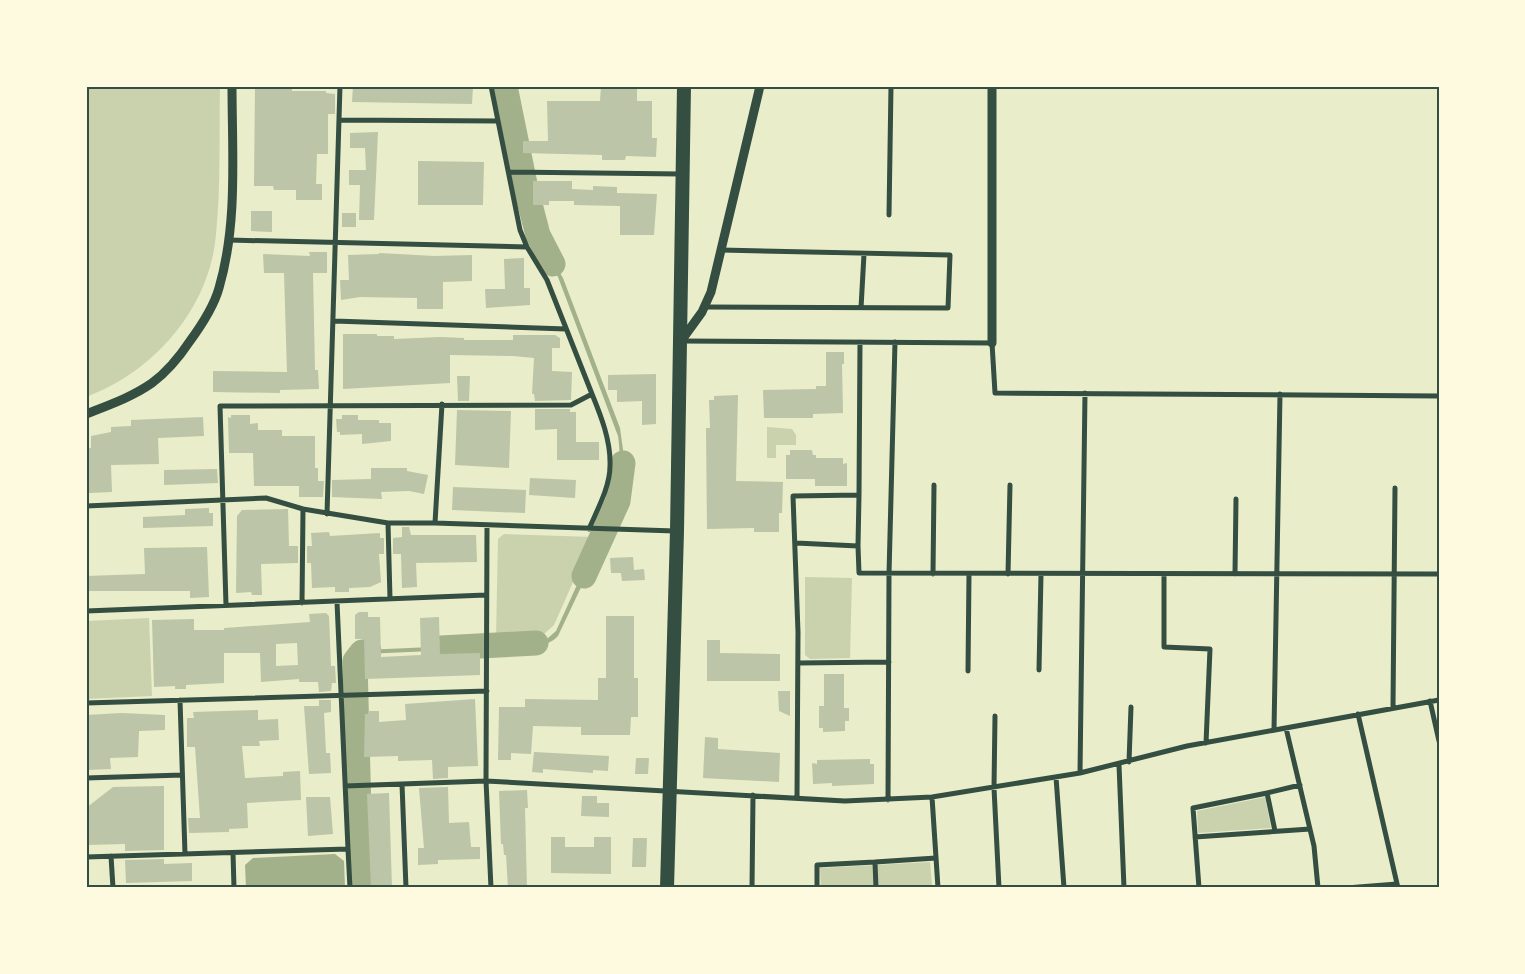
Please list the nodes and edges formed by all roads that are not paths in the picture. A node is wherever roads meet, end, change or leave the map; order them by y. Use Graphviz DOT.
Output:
graph roads {
  1 [pos="232,86"];
  2 [pos="340,86"];
  3 [pos="491,86"];
  4 [pos="684,86"];
  5 [pos="760,86"];
  6 [pos="891,86"];
  7 [pos="992,86"];
  8 [pos="340,120"];
  9 [pos="498,121"];
  10 [pos="509,172"];
  11 [pos="683,174"];
  12 [pos="889,215"];
  13 [pos="229,240"];
  14 [pos="336,242"];
  15 [pos="527,247"];
  16 [pos="721,250"];
  17 [pos="864,254"];
  18 [pos="704,307"];
  19 [pos="862,308"];
  20 [pos="334,322"];
  21 [pos="566,329"];
  22 [pos="681,341"];
  23 [pos="860,342"];
  24 [pos="896,342"];
  25 [pos="992,343"];
  26 [pos="1084,393"];
  27 [pos="592,394"];
  28 [pos="1280,394"];
  29 [pos="1439,396"];
  30 [pos="442,404"];
  31 [pos="332,406"];
  32 [pos="86,414"];
  33 [pos="1010,485"];
  34 [pos="934,486"];
  35 [pos="1395,488"];
  36 [pos="859,495"];
  37 [pos="1236,499"];
  38 [pos="223,500"];
  39 [pos="86,506"];
  40 [pos="303,509"];
  41 [pos="327,514"];
  42 [pos="388,523"];
  43 [pos="435,523"];
  44 [pos="487,526"];
  45 [pos="589,529"];
  46 [pos="677,531"];
  47 [pos="796,543"];
  48 [pos="858,546"];
  49 [pos="889,574"];
  50 [pos="933,574"];
  51 [pos="969,574"];
  52 [pos="1008,574"];
  53 [pos="1041,574"];
  54 [pos="1083,574"];
  55 [pos="1164,574"];
  56 [pos="1235,574"];
  57 [pos="1277,574"];
  58 [pos="1394,574"];
  59 [pos="1439,574"];
  60 [pos="486,596"];
  61 [pos="390,600"];
  62 [pos="338,602"];
  63 [pos="302,603"];
  64 [pos="226,606"];
  65 [pos="86,611"];
  66 [pos="889,662"];
  67 [pos="798,663"];
  68 [pos="1039,670"];
  69 [pos="968,671"];
  70 [pos="487,691"];
  71 [pos="342,697"];
  72 [pos="180,700"];
  73 [pos="1439,700"];
  74 [pos="1430,701"];
  75 [pos="86,703"];
  76 [pos="1131,707"];
  77 [pos="1393,708"];
  78 [pos="1358,714"];
  79 [pos="995,716"];
  80 [pos="1286,728"];
  81 [pos="1274,730"];
  82 [pos="1439,741"];
  83 [pos="1206,743"];
  84 [pos="1129,762"];
  85 [pos="1119,765"];
  86 [pos="1080,773"];
  87 [pos="182,775"];
  88 [pos="1056,777"];
  89 [pos="86,778"];
  90 [pos="486,781"];
  91 [pos="402,784"];
  92 [pos="1300,785"];
  93 [pos="345,786"];
  94 [pos="994,788"];
  95 [pos="670,790"];
  96 [pos="1267,793"];
  97 [pos="753,795"];
  98 [pos="932,797"];
  99 [pos="797,798"];
  100 [pos="888,800"];
  101 [pos="1310,829"];
  102 [pos="1275,831"];
  103 [pos="1195,837"];
  104 [pos="348,849"];
  105 [pos="233,853"];
  106 [pos="185,854"];
  107 [pos="111,856"];
  108 [pos="86,857"];
  109 [pos="936,858"];
  110 [pos="875,862"];
  111 [pos="1397,886"];
  112 [pos="1360,887"];
  113 [pos="113,888"];
  114 [pos="234,888"];
  115 [pos="350,888"];
  116 [pos="406,888"];
  117 [pos="491,888"];
  118 [pos="667,888"];
  119 [pos="752,888"];
  120 [pos="817,888"];
  121 [pos="876,888"];
  122 [pos="938,888"];
  123 [pos="999,888"];
  124 [pos="1064,888"];
  125 [pos="1124,888"];
  126 [pos="1199,888"];
  127 [pos="1318,888"];
  128 [pos="1346,888"];
  1 -- 13 [label="street"];
  2 -- 8 [label="street"];
  3 -- 9 [label="street"];
  4 -- 11 [label="highway"];
  5 -- 16 [label="street"];
  6 -- 12 [label="street"];
  7 -- 25 [label="street"];
  8 -- 9 [label="street"];
  8 -- 14 [label="street"];
  9 -- 10 [label="street"];
  10 -- 11 [label="street"];
  10 -- 15 [label="street"];
  11 -- 22 [label="highway"];
  13 -- 14 [label="street"];
  13 -- 32 [label="street"];
  14 -- 15 [label="street"];
  14 -- 20 [label="street"];
  15 -- 21 [label="street"];
  16 -- 17 [label="street"];
  16 -- 18 [label="street"];
  17 -- 19 [label="street"];
  17 -- 19 [label="street"];
  18 -- 19 [label="street"];
  18 -- 22 [label="street"];
  20 -- 21 [label="street"];
  20 -- 31 [label="street"];
  21 -- 27 [label="street"];
  22 -- 23 [label="street"];
  22 -- 46 [label="highway"];
  23 -- 24 [label="street"];
  23 -- 36 [label="street"];
  24 -- 25 [label="street"];
  24 -- 49 [label="street"];
  25 -- 26 [label="street"];
  26 -- 28 [label="street"];
  26 -- 54 [label="street"];
  27 -- 30 [label="street"];
  27 -- 45 [label="street"];
  28 -- 29 [label="street"];
  28 -- 57 [label="street"];
  30 -- 31 [label="street"];
  30 -- 43 [label="street"];
  31 -- 38 [label="street"];
  31 -- 41 [label="street"];
  33 -- 52 [label="street"];
  34 -- 50 [label="street"];
  35 -- 58 [label="street"];
  36 -- 47 [label="street"];
  36 -- 48 [label="street"];
  37 -- 56 [label="street"];
  38 -- 39 [label="street"];
  38 -- 40 [label="street"];
  38 -- 64 [label="street"];
  40 -- 41 [label="street"];
  40 -- 63 [label="street"];
  41 -- 42 [label="street"];
  42 -- 43 [label="street"];
  42 -- 61 [label="street"];
  43 -- 44 [label="street"];
  44 -- 45 [label="street"];
  44 -- 60 [label="street"];
  45 -- 46 [label="street"];
  46 -- 95 [label="highway"];
  47 -- 48 [label="street"];
  47 -- 67 [label="street"];
  48 -- 49 [label="street"];
  49 -- 50 [label="street"];
  49 -- 66 [label="street"];
  50 -- 51 [label="street"];
  51 -- 52 [label="street"];
  51 -- 69 [label="street"];
  52 -- 53 [label="street"];
  53 -- 54 [label="street"];
  53 -- 68 [label="street"];
  54 -- 55 [label="street"];
  54 -- 86 [label="street"];
  55 -- 56 [label="street"];
  55 -- 83 [label="street"];
  56 -- 57 [label="street"];
  57 -- 58 [label="street"];
  57 -- 81 [label="street"];
  58 -- 59 [label="street"];
  58 -- 77 [label="street"];
  60 -- 61 [label="street"];
  60 -- 70 [label="street"];
  61 -- 62 [label="street"];
  62 -- 63 [label="street"];
  62 -- 71 [label="street"];
  63 -- 64 [label="street"];
  64 -- 65 [label="street"];
  66 -- 67 [label="street"];
  66 -- 100 [label="street"];
  67 -- 99 [label="street"];
  70 -- 71 [label="street"];
  70 -- 90 [label="street"];
  71 -- 72 [label="street"];
  71 -- 93 [label="street"];
  72 -- 75 [label="street"];
  72 -- 87 [label="street"];
  73 -- 74 [label="street"];
  74 -- 77 [label="street"];
  74 -- 82 [label="street"];
  76 -- 84 [label="street"];
  77 -- 78 [label="street"];
  78 -- 80 [label="street"];
  78 -- 111 [label="street"];
  79 -- 94 [label="street"];
  80 -- 81 [label="street"];
  80 -- 92 [label="street"];
  81 -- 83 [label="street"];
  83 -- 84 [label="street"];
  84 -- 85 [label="street"];
  85 -- 86 [label="street"];
  85 -- 125 [label="street"];
  86 -- 88 [label="street"];
  87 -- 89 [label="street"];
  87 -- 106 [label="street"];
  88 -- 94 [label="street"];
  88 -- 124 [label="street"];
  90 -- 91 [label="street"];
  90 -- 95 [label="street"];
  90 -- 117 [label="street"];
  91 -- 93 [label="street"];
  91 -- 116 [label="street"];
  92 -- 96 [label="street"];
  92 -- 101 [label="street"];
  93 -- 104 [label="street"];
  94 -- 98 [label="street"];
  94 -- 123 [label="street"];
  95 -- 97 [label="street"];
  95 -- 118 [label="highway"];
  96 -- 102 [label="street"];
  96 -- 103 [label="street"];
  97 -- 99 [label="street"];
  97 -- 119 [label="street"];
  98 -- 100 [label="street"];
  98 -- 109 [label="street"];
  99 -- 100 [label="street"];
  101 -- 102 [label="street"];
  101 -- 127 [label="street"];
  102 -- 103 [label="street"];
  103 -- 126 [label="street"];
  104 -- 105 [label="street"];
  104 -- 115 [label="street"];
  105 -- 106 [label="street"];
  105 -- 114 [label="street"];
  106 -- 107 [label="street"];
  107 -- 108 [label="street"];
  107 -- 113 [label="street"];
  109 -- 110 [label="street"];
  109 -- 122 [label="street"];
  110 -- 120 [label="street"];
  110 -- 121 [label="street"];
  111 -- 112 [label="street"];
  112 -- 128 [label="street"];
}
